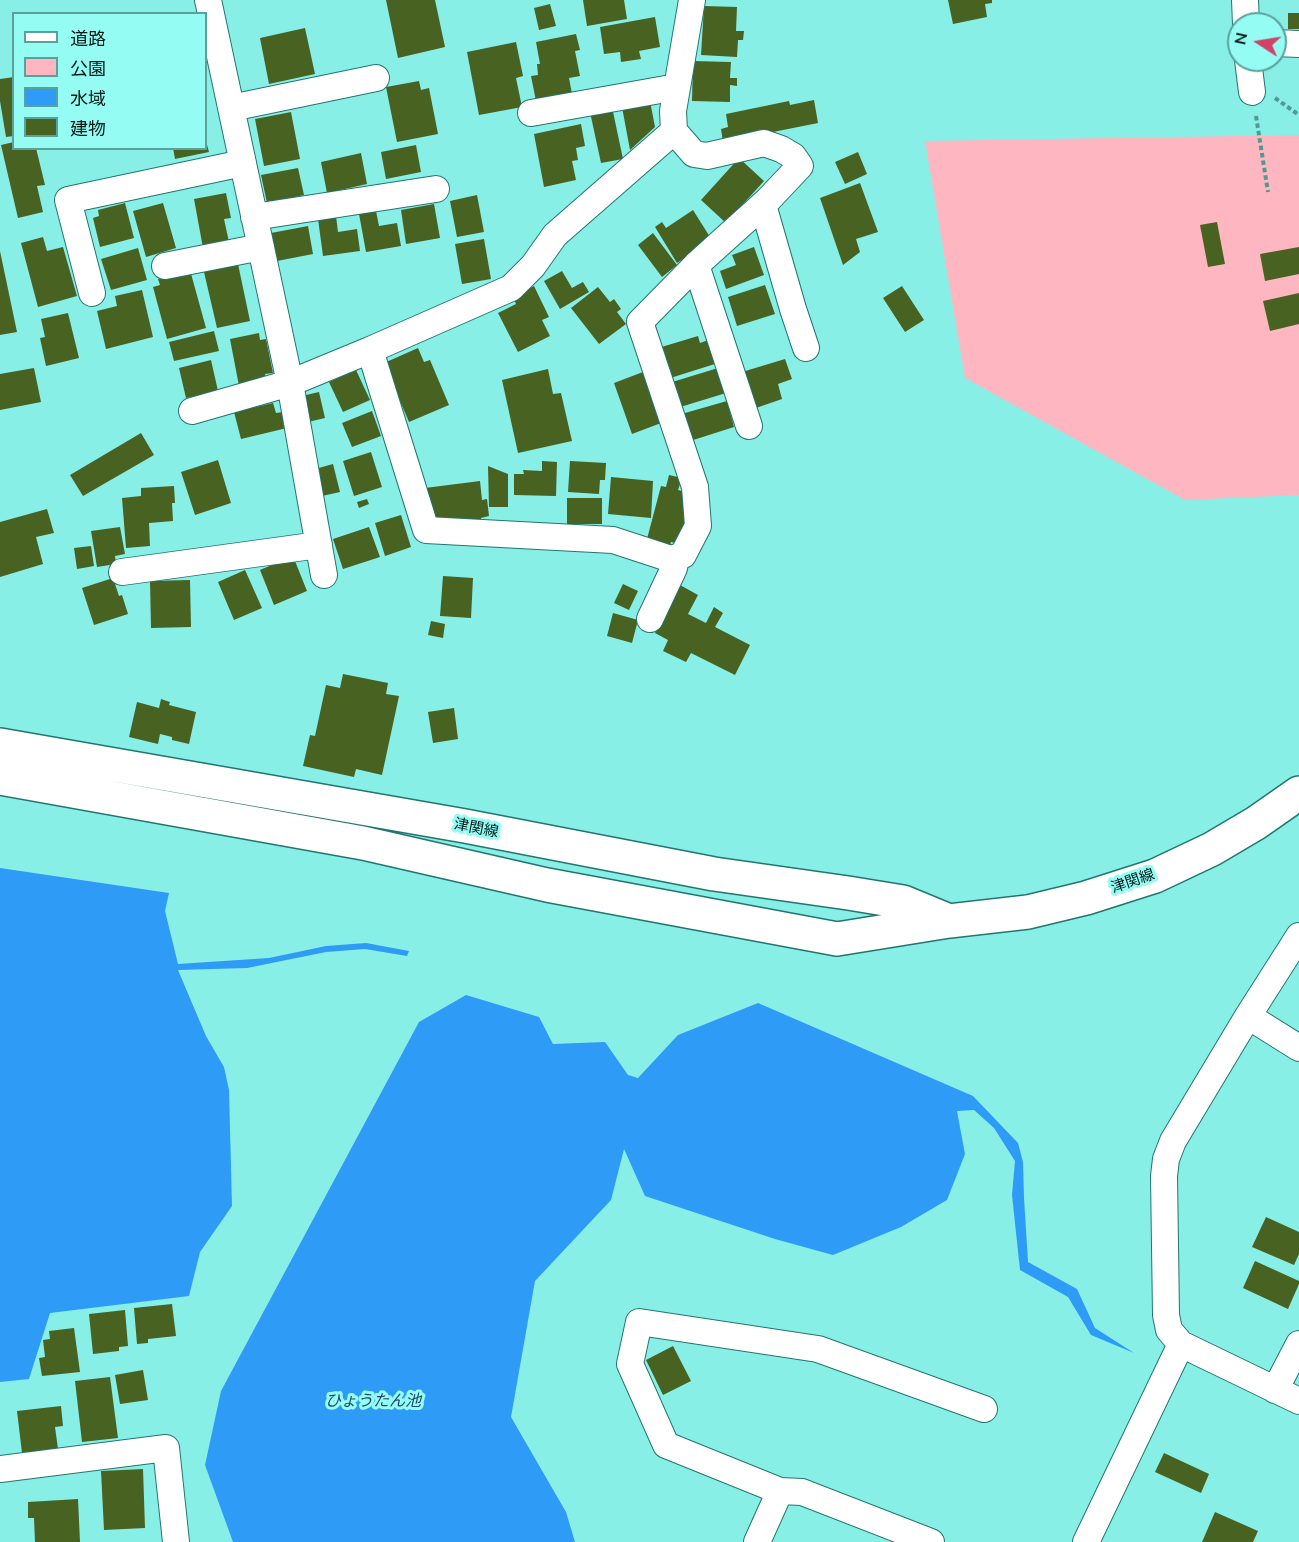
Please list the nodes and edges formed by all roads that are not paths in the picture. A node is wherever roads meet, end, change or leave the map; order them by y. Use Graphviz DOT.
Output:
graph roads {
  1 [pos="208,0"];
  2 [pos="693,0"];
  3 [pos="376,78"];
  4 [pos="677,87"];
  5 [pos="231,108"];
  6 [pos="531,113"];
  7 [pos="674,131"];
  8 [pos="243,163"];
  9 [pos="436,189"];
  10 [pos="763,205"];
  11 [pos="254,217"];
  12 [pos="261,247"];
  13 [pos="696,265"];
  14 [pos="165,266"];
  15 [pos="92,293"];
  16 [pos="806,348"];
  17 [pos="370,350"];
  18 [pos="290,383"];
  19 [pos="192,411"];
  20 [pos="750,426"];
  21 [pos="319,545"];
  22 [pos="676,558"];
  23 [pos="122,572"];
  24 [pos="324,575"];
  25 [pos="650,619"];
  26 [pos="0,745"];
  27 [pos="0,778"];
  28 [pos="1299,793"];
  29 [pos="949,921"];
  30 [pos="1299,936"];
  31 [pos="1248,1016"];
  32 [pos="1299,1048"];
  33 [pos="1182,1344"];
  34 [pos="1299,1344"];
  35 [pos="1275,1390"];
  36 [pos="1299,1401"];
  37 [pos="984,1409"];
  38 [pos="0,1469"];
  39 [pos="780,1491"];
  40 [pos="176,1542"];
  41 [pos="757,1542"];
  42 [pos="931,1542"];
  43 [pos="1086,1542"];
  1 -- 5 [label="street"];
  2 -- 4 [label="street"];
  3 -- 5 [label="street"];
  4 -- 6 [label="street"];
  4 -- 7 [label="street"];
  5 -- 8 [label="street"];
  7 -- 10 [label="street"];
  7 -- 17 [label="street"];
  8 -- 11 [label="street"];
  8 -- 15 [label="street"];
  9 -- 11 [label="street"];
  10 -- 13 [label="street"];
  10 -- 16 [label="street"];
  11 -- 12 [label="street"];
  12 -- 14 [label="street"];
  12 -- 18 [label="street"];
  13 -- 20 [label="street"];
  13 -- 22 [label="street"];
  17 -- 18 [label="street"];
  17 -- 22 [label="street"];
  18 -- 19 [label="street"];
  18 -- 21 [label="street"];
  21 -- 23 [label="street"];
  21 -- 24 [label="street"];
  22 -- 25 [label="street"];
  26 -- 29 [label="main road, 津関線"];
  27 -- 29 [label="main road, 津関線"];
  28 -- 29 [label="main road, 津関線"];
  30 -- 31 [label="street"];
  31 -- 32 [label="street"];
  31 -- 33 [label="street"];
  33 -- 35 [label="street"];
  33 -- 43 [label="street"];
  34 -- 35 [label="street"];
  35 -- 36 [label="street"];
  37 -- 39 [label="street"];
  38 -- 40 [label="street"];
  39 -- 41 [label="street"];
  39 -- 42 [label="street"];
}
